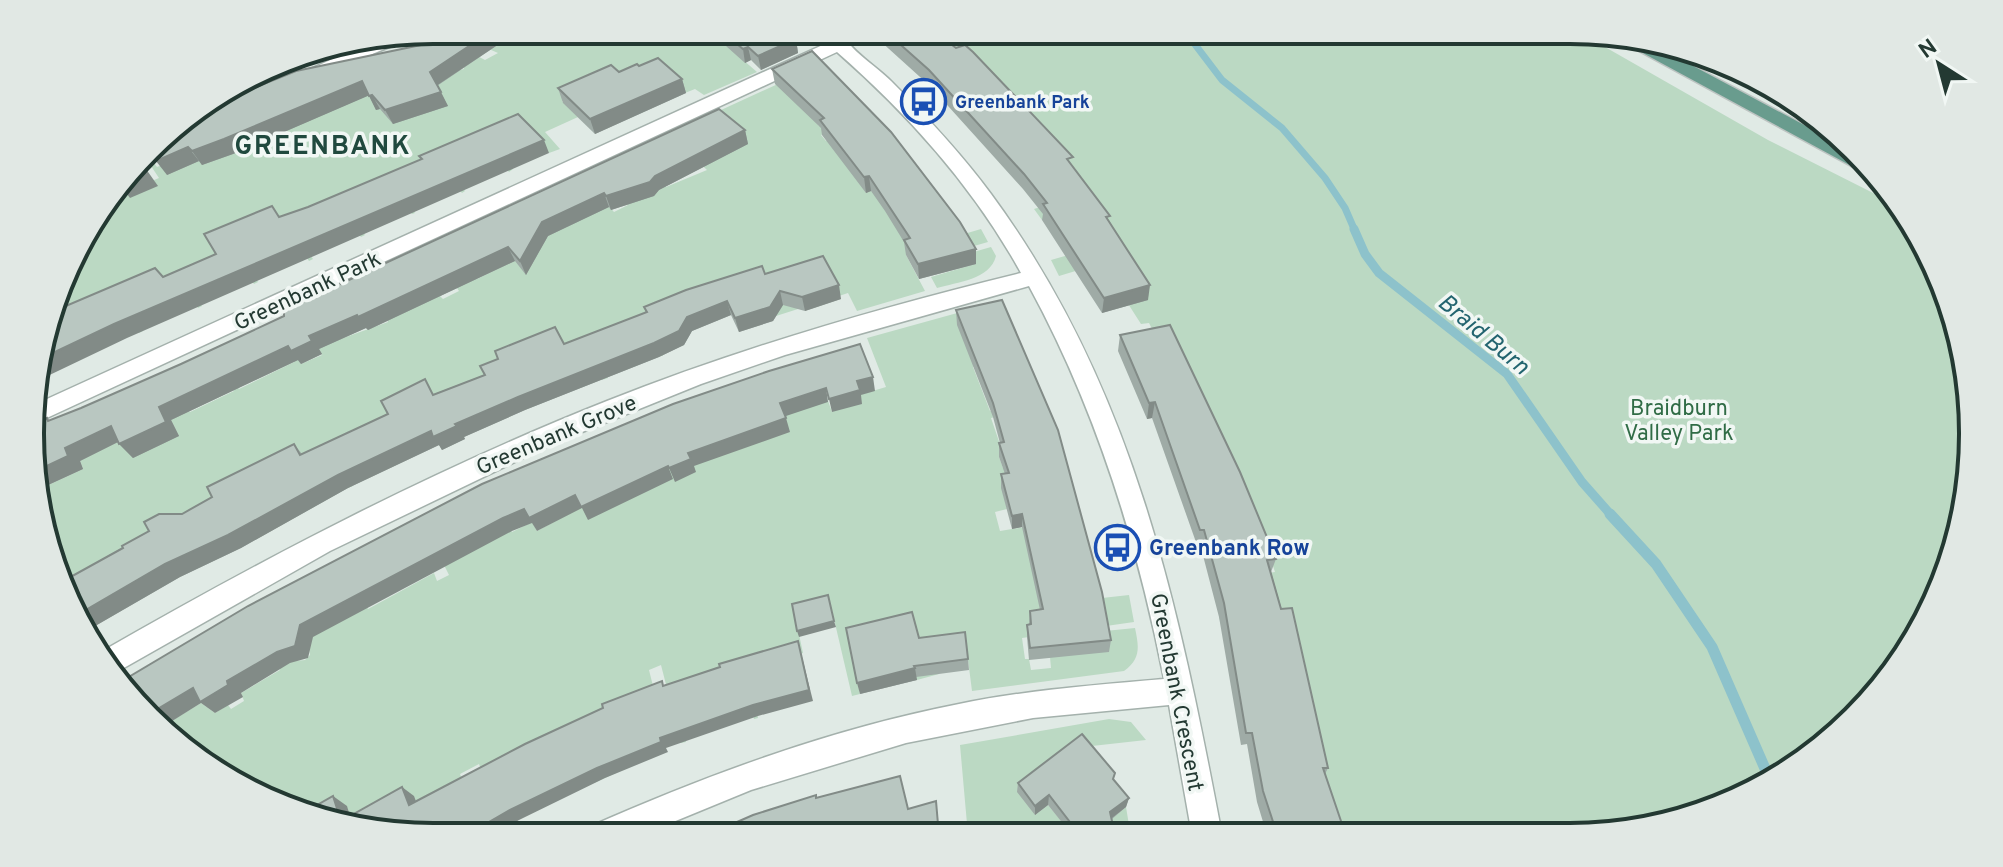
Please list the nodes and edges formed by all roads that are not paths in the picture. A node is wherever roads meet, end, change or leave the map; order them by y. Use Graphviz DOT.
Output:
graph roads {
  1 [pos="816,44"];
  2 [pos="839,44"];
  3 [pos="368,49"];
  4 [pos="1659,54"];
  5 [pos="282,85"];
  6 [pos="1836,150"];
  7 [pos="1035,277"];
  8 [pos="45,410"];
  9 [pos="116,658"];
  10 [pos="1180,691"];
  11 [pos="634,823"];
  12 [pos="1205,823"];
  1 -- 8 [label="street, Greenbank Park"];
  2 -- 7 [label="street, Greenbank Crescent"];
  3 -- 5 [label="street"];
  4 -- 6 [label="main road"];
  7 -- 9 [label="street, Greenbank Grove"];
  7 -- 10 [label="street, Greenbank Crescent"];
  10 -- 11 [label="street"];
  10 -- 12 [label="street, Greenbank Crescent"];
}
